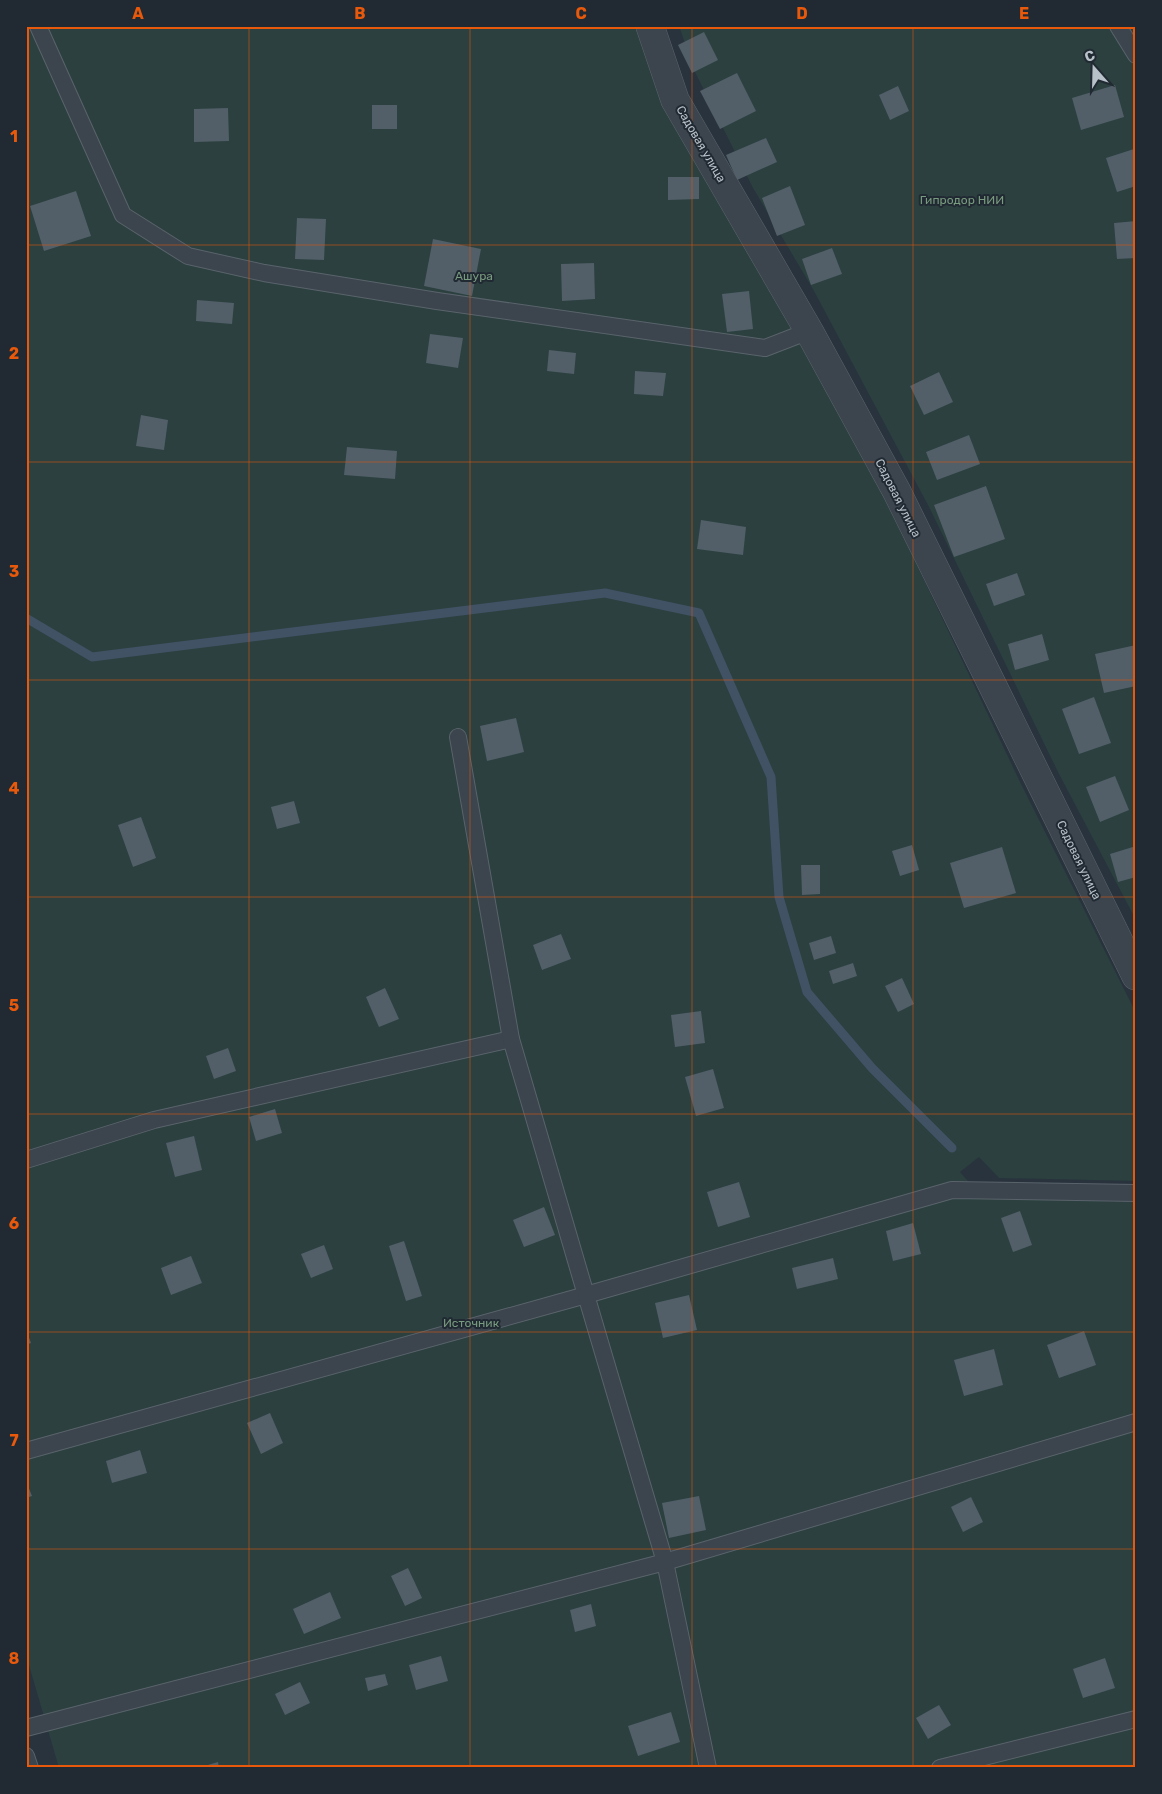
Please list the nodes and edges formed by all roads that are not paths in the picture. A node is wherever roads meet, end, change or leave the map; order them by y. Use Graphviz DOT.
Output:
graph roads {
  1 [pos="38,26"];
  2 [pos="650,26"];
  3 [pos="1118,26"];
  4 [pos="1136,55"];
  5 [pos="809,331"];
  6 [pos="458,737"];
  7 [pos="1136,976"];
  8 [pos="511,1039"];
  9 [pos="26,1160"];
  10 [pos="1136,1193"];
  11 [pos="586,1295"];
  12 [pos="1136,1422"];
  13 [pos="26,1451"];
  14 [pos="665,1562"];
  15 [pos="1136,1719"];
  16 [pos="26,1728"];
  17 [pos="26,1756"];
  18 [pos="30,1768"];
  19 [pos="708,1768"];
  20 [pos="940,1768"];
  1 -- 5 [label="lane"];
  2 -- 5 [label="street, Садовая улица"];
  3 -- 4 [label="lane"];
  5 -- 7 [label="street, Садовая улица"];
  6 -- 8 [label="lane"];
  8 -- 9 [label="lane"];
  8 -- 11 [label="lane"];
  10 -- 11 [label="lane"];
  11 -- 13 [label="lane"];
  11 -- 14 [label="lane"];
  12 -- 14 [label="lane"];
  14 -- 16 [label="lane"];
  14 -- 19 [label="lane"];
  15 -- 20 [label="lane"];
  17 -- 18 [label="lane"];
}
